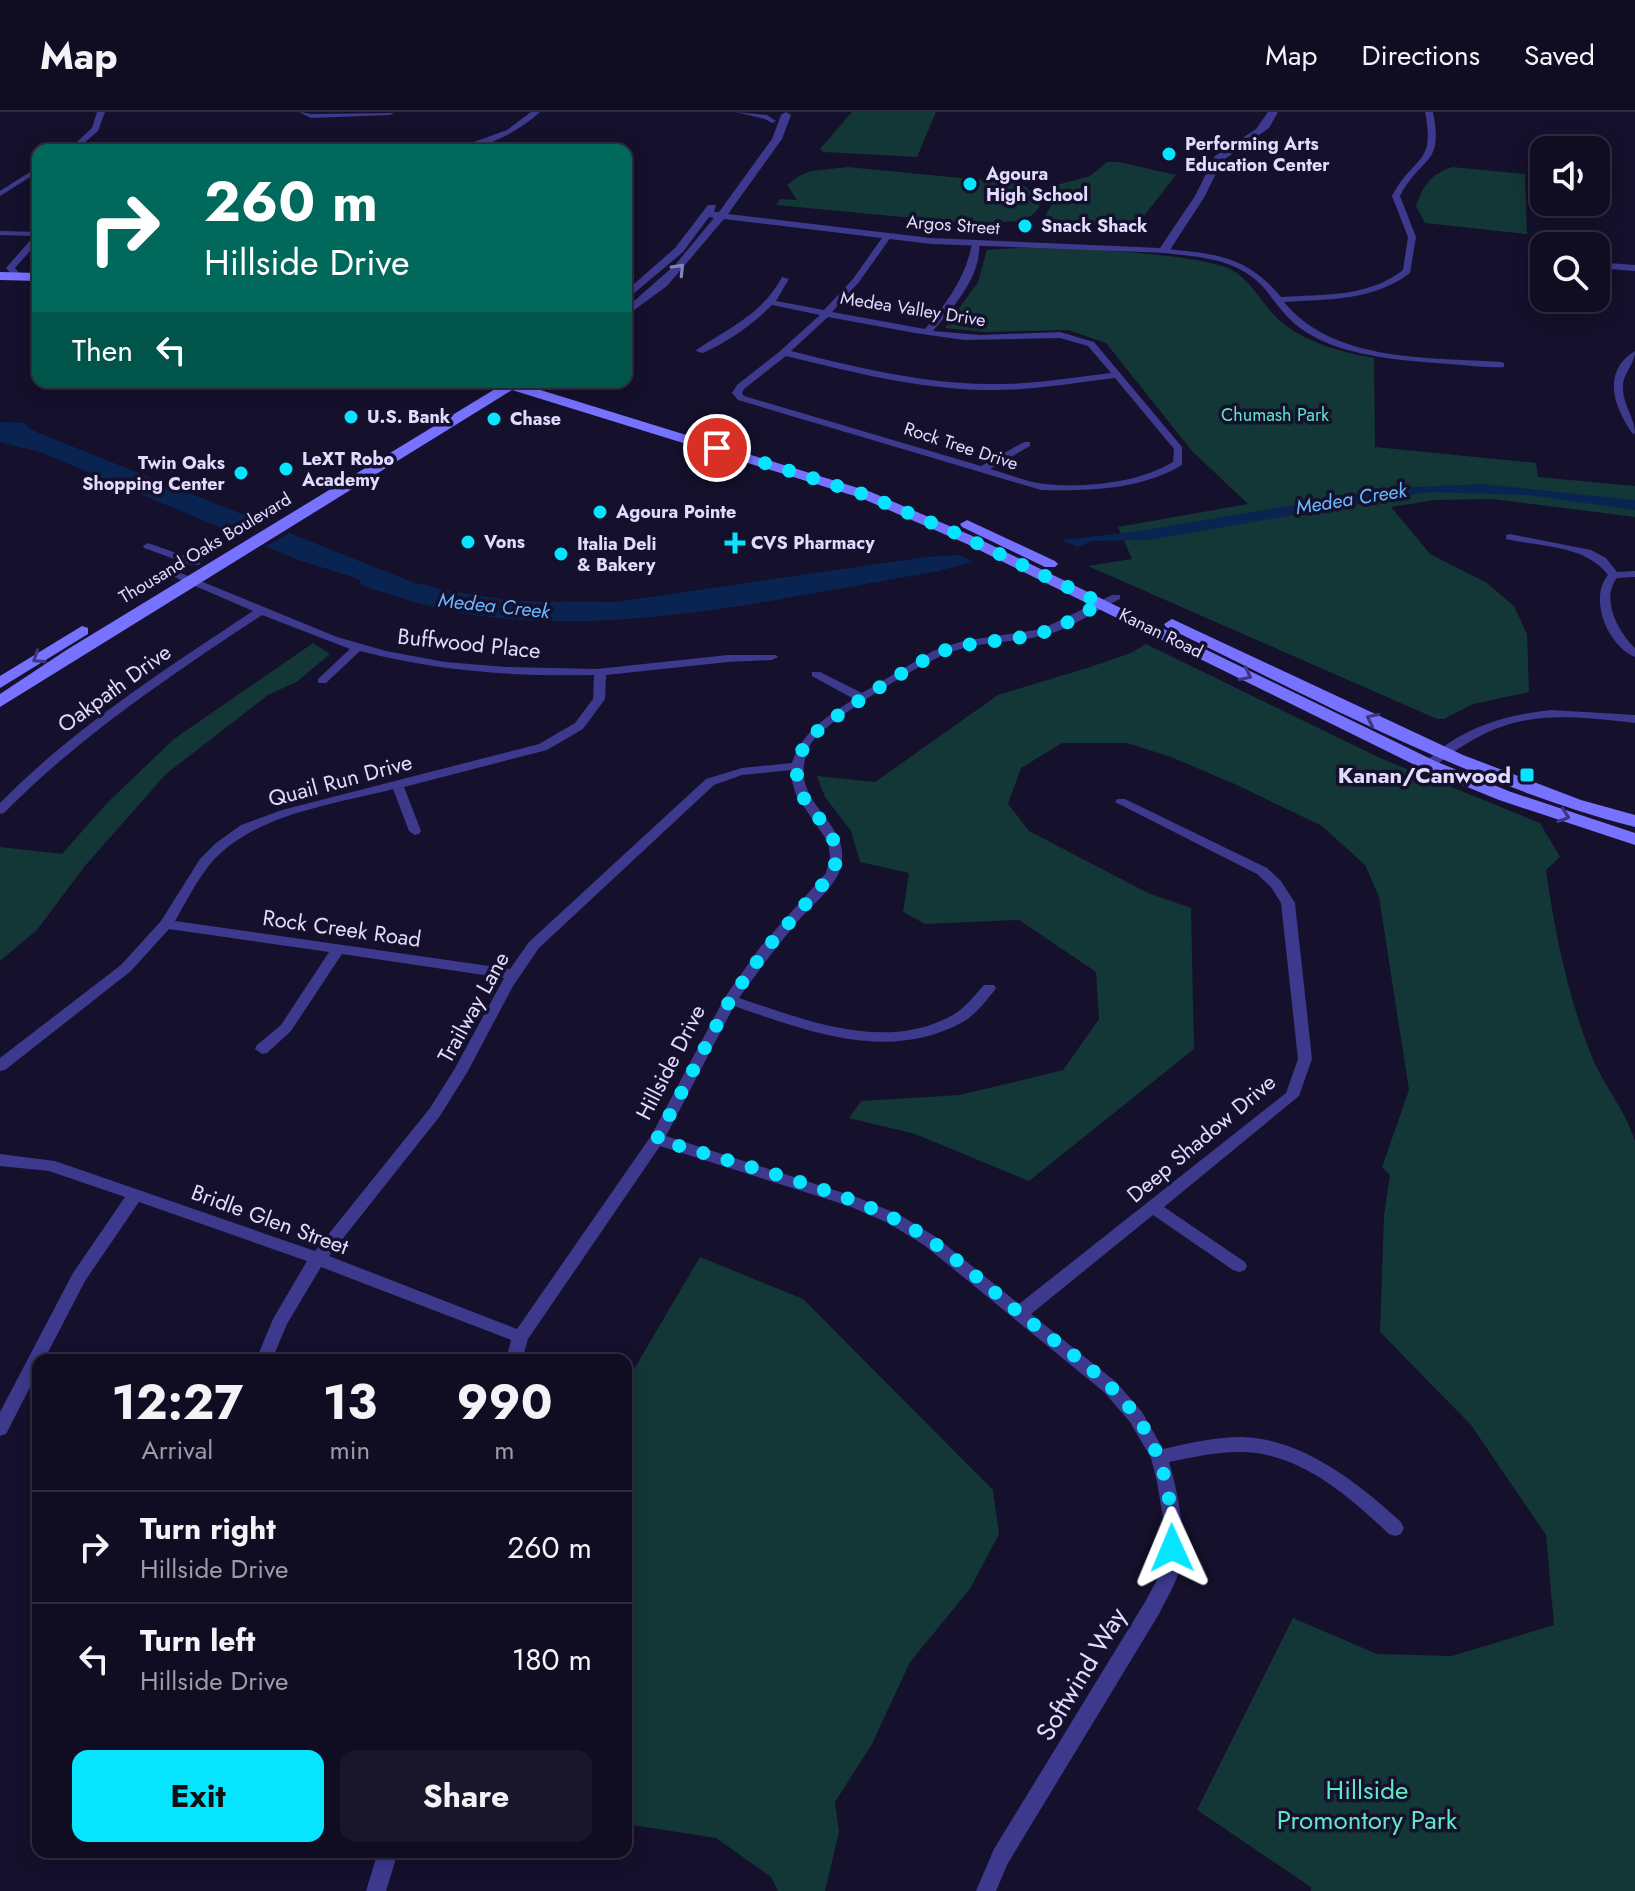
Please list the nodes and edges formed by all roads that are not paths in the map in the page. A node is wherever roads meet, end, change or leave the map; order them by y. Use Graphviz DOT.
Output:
graph roads {
  1 [pos="101,112"];
  2 [pos="303,112"];
  3 [pos="536,112"];
  4 [pos="739,112"];
  5 [pos="760,112"];
  6 [pos="1273,112"];
  7 [pos="1429,112"];
  8 [pos="390,113"];
  9 [pos="780,115"];
  10 [pos="79,144"];
  11 [pos="474,144"];
  12 [pos="32,173"];
  13 [pos="28,175"];
  14 [pos="32,175"];
  15 [pos="0,194"];
  16 [pos="706,214"];
  17 [pos="722,216"];
  18 [pos="0,233"];
  19 [pos="32,236"];
  20 [pos="887,237"];
  21 [pos="32,243"];
  22 [pos="976,244"];
  23 [pos="1164,251"];
  24 [pos="1610,266"];
  25 [pos="1635,268"];
  26 [pos="32,270"];
  27 [pos="7,272"];
  28 [pos="32,276"];
  29 [pos="785,279"];
  30 [pos="632,292"];
  31 [pos="1276,300"];
  32 [pos="769,302"];
  33 [pos="632,308"];
  34 [pos="830,313"];
  35 [pos="928,331"];
  36 [pos="700,351"];
  37 [pos="786,353"];
  38 [pos="1635,354"];
  39 [pos="1501,365"];
  40 [pos="1118,375"];
  41 [pos="483,388"];
  42 [pos="500,388"];
  43 [pos="524,388"];
  44 [pos="555,388"];
  45 [pos="1635,431"];
  46 [pos="1027,444"];
  47 [pos="1178,463"];
  48 [pos="981,470"];
  49 [pos="268,526"];
  50 [pos="1510,537"];
  51 [pos="247,539"];
  52 [pos="148,546"];
  53 [pos="195,563"];
  54 [pos="1635,574"];
  55 [pos="1614,575"];
  56 [pos="184,577"];
  57 [pos="1109,600"];
  58 [pos="261,611"];
  59 [pos="358,647"];
  60 [pos="1635,654"];
  61 [pos="772,657"];
  62 [pos="600,672"];
  63 [pos="816,674"];
  64 [pos="322,681"];
  65 [pos="0,683"];
  66 [pos="864,699"];
  67 [pos="0,702"];
  68 [pos="1635,719"];
  69 [pos="1436,759"];
  70 [pos="798,766"];
  71 [pos="397,785"];
  72 [pos="1121,802"];
  73 [pos="0,810"];
  74 [pos="1635,821"];
  75 [pos="415,831"];
  76 [pos="1635,839"];
  77 [pos="166,924"];
  78 [pos="338,949"];
  79 [pos="511,974"];
  80 [pos="989,988"];
  81 [pos="730,1000"];
  82 [pos="262,1049"];
  83 [pos="0,1066"];
  84 [pos="657,1139"];
  85 [pos="0,1160"];
  86 [pos="136,1194"];
  87 [pos="1153,1207"];
  88 [pos="316,1258"];
  89 [pos="1239,1266"];
  90 [pos="1020,1313"];
  91 [pos="520,1337"];
  92 [pos="39,1354"];
  93 [pos="266,1354"];
  94 [pos="516,1354"];
  95 [pos="32,1367"];
  96 [pos="0,1429"];
  97 [pos="1159,1457"];
  98 [pos="1395,1528"];
  99 [pos="386,1858"];
  100 [pos="376,1891"];
  101 [pos="986,1891"];
  1 -- 10 [label="street"];
  2 -- 8 [label="street"];
  3 -- 11 [label="street"];
  4 -- 9 [label="street"];
  5 -- 9 [label="street"];
  6 -- 23 [label="street"];
  7 -- 31 [label="street"];
  9 -- 16 [label="street"];
  9 -- 17 [label="street"];
  12 -- 13 [label="street"];
  13 -- 14 [label="street"];
  13 -- 15 [label="street"];
  16 -- 17 [label="street, Argos Street"];
  16 -- 30 [label="street"];
  17 -- 20 [label="street, Argos Street"];
  33 -- 17 [label="street, one-way"];
  18 -- 19 [label="street"];
  20 -- 22 [label="street, Argos Street"];
  20 -- 34 [label="street"];
  21 -- 27 [label="street"];
  22 -- 23 [label="street, Argos Street"];
  22 -- 35 [label="street"];
  23 -- 31 [label="street, Argos Street"];
  24 -- 25 [label="street"];
  26 -- 27 [label="main road"];
  27 -- 28 [label="main road"];
  29 -- 32 [label="street"];
  31 -- 39 [label="street, Argos Street"];
  32 -- 34 [label="street, Medea Valley Drive"];
  32 -- 36 [label="street"];
  34 -- 35 [label="street, Medea Valley Drive"];
  34 -- 37 [label="street"];
  35 -- 40 [label="street, Medea Valley Drive"];
  37 -- 40 [label="street"];
  37 -- 48 [label="street, Rock Tree Drive"];
  38 -- 45 [label="street"];
  40 -- 47 [label="street, Medea Valley Drive"];
  41 -- 49 [label="main road, Thousand Oaks Boulevard"];
  42 -- 49 [label="main road, Thousand Oaks Boulevard"];
  43 -- 57 [label="main road, Kanan Road"];
  44 -- 57 [label="main road, Kanan Road"];
  46 -- 48 [label="street"];
  47 -- 48 [label="street, Rock Tree Drive"];
  49 -- 51 [label="main road, Thousand Oaks Boulevard"];
  50 -- 55 [label="street"];
  51 -- 53 [label="main road, Thousand Oaks Boulevard"];
  51 -- 56 [label="main road, Thousand Oaks Boulevard"];
  52 -- 53 [label="street"];
  53 -- 56 [label="main road, Thousand Oaks Boulevard"];
  54 -- 55 [label="street"];
  55 -- 60 [label="street"];
  56 -- 58 [label="street, Buffwood Place"];
  56 -- 65 [label="main road, Thousand Oaks Boulevard, one-way"];
  56 -- 67 [label="main road, Thousand Oaks Boulevard"];
  57 -- 66 [label="street"];
  57 -- 69 [label="main road, Kanan Road"];
  58 -- 59 [label="street, Buffwood Place"];
  58 -- 73 [label="street, Oakpath Drive"];
  59 -- 62 [label="street, Buffwood Place"];
  59 -- 64 [label="street"];
  61 -- 62 [label="street, Buffwood Place"];
  62 -- 71 [label="street, Quail Run Drive"];
  63 -- 66 [label="street"];
  66 -- 70 [label="street"];
  68 -- 69 [label="street"];
  69 -- 74 [label="main road, Kanan Road"];
  69 -- 76 [label="main road, Kanan Road, one-way"];
  70 -- 79 [label="street, Trailway Lane"];
  70 -- 81 [label="street, Hillside Drive"];
  71 -- 75 [label="street"];
  71 -- 77 [label="street, Quail Run Drive"];
  72 -- 87 [label="street, Deep Shadow Drive"];
  77 -- 78 [label="street, Rock Creek Road"];
  77 -- 83 [label="street, Quail Run Drive"];
  78 -- 79 [label="street, Rock Creek Road"];
  78 -- 82 [label="street"];
  79 -- 88 [label="street, Trailway Lane"];
  80 -- 81 [label="street"];
  81 -- 84 [label="street, Hillside Drive"];
  84 -- 90 [label="street, Softwind Way"];
  84 -- 91 [label="street, Hillside Drive"];
  85 -- 86 [label="street, Bridle Glen Street"];
  86 -- 88 [label="street, Bridle Glen Street"];
  86 -- 92 [label="street"];
  87 -- 89 [label="street"];
  87 -- 90 [label="street, Deep Shadow Drive"];
  88 -- 91 [label="street, Bridle Glen Street"];
  88 -- 93 [label="street, Trailway Lane"];
  90 -- 97 [label="street, Softwind Way"];
  91 -- 94 [label="street, Hillside Drive"];
  95 -- 96 [label="street"];
  97 -- 98 [label="street"];
  97 -- 101 [label="street, Softwind Way"];
  99 -- 100 [label="street"];
}
